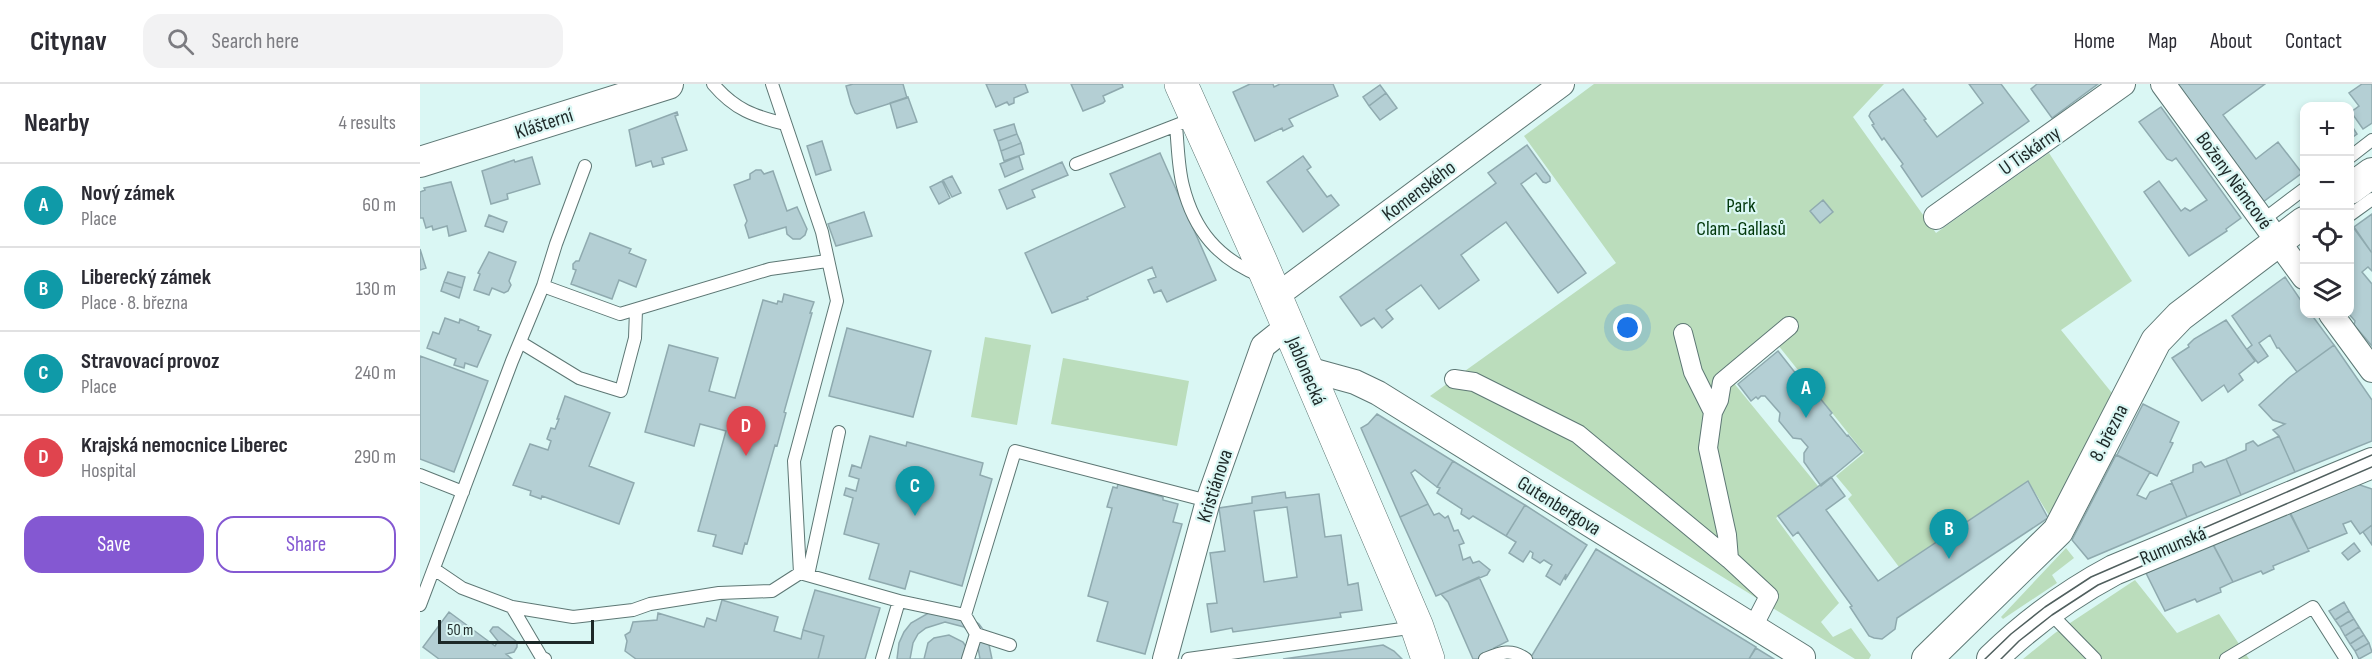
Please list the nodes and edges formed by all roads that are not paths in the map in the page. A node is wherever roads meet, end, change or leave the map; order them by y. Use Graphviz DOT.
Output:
graph roads {
  1 [pos="668,84"];
  2 [pos="713,84"];
  3 [pos="772,84"];
  4 [pos="1181,84"];
  5 [pos="1562,84"];
  6 [pos="2123,84"];
  7 [pos="2163,84"];
  8 [pos="1185,122"];
  9 [pos="785,124"];
  10 [pos="2372,140"];
  11 [pos="2354,153"];
  12 [pos="420,162"];
  13 [pos="1076,164"];
  14 [pos="585,166"];
  15 [pos="2372,173"];
  16 [pos="2354,186"];
  17 [pos="2300,199"];
  18 [pos="2372,199"];
  19 [pos="2354,212"];
  20 [pos="1936,217"];
  21 [pos="2300,226"];
  22 [pos="2282,243"];
  23 [pos="827,261"];
  24 [pos="2300,271"];
  25 [pos="543,286"];
  26 [pos="1277,301"];
  27 [pos="636,310"];
  28 [pos="2334,318"];
  29 [pos="1789,326"];
  30 [pos="1683,333"];
  31 [pos="520,342"];
  32 [pos="1304,368"];
  33 [pos="2372,370"];
  34 [pos="1454,379"];
  35 [pos="1713,412"];
  36 [pos="839,432"];
  37 [pos="2372,463"];
  38 [pos="420,475"];
  39 [pos="463,492"];
  40 [pos="1208,501"];
  41 [pos="1729,559"];
  42 [pos="434,569"];
  43 [pos="804,574"];
  44 [pos="899,601"];
  45 [pos="420,605"];
  46 [pos="512,607"];
  47 [pos="2049,611"];
  48 [pos="965,615"];
  49 [pos="1417,627"];
  50 [pos="1753,627"];
  51 [pos="976,634"];
  52 [pos="1010,645"];
  53 [pos="1805,658"];
  54 [pos="545,659"];
  55 [pos="882,659"];
  56 [pos="968,659"];
  57 [pos="1165,659"];
  58 [pos="1188,659"];
  59 [pos="1428,659"];
  60 [pos="1485,659"];
  61 [pos="1526,659"];
  62 [pos="1927,659"];
  63 [pos="1992,659"];
  64 [pos="2095,659"];
  65 [pos="2226,659"];
  66 [pos="2346,659"];
  1 -- 12 [label="street, Klášterní"];
  2 -- 9 [label="lane"];
  3 -- 9 [label="lane"];
  4 -- 8 [label="main road, Jablonecká"];
  5 -- 26 [label="street, Komenského"];
  6 -- 20 [label="street, U Tiskárny"];
  7 -- 22 [label="street, Boženy Němcové"];
  8 -- 13 [label="lane"];
  8 -- 26 [label="main road, Jablonecká"];
  9 -- 23 [label="lane"];
  10 -- 11 [label="lane"];
  14 -- 25 [label="lane"];
  15 -- 16 [label="street"];
  17 -- 22 [label="lane"];
  18 -- 19 [label="lane"];
  21 -- 22 [label="street, 8. března"];
  22 -- 24 [label="street, Boženy Němcové"];
  22 -- 62 [label="street, 8. března"];
  23 -- 27 [label="lane"];
  23 -- 43 [label="lane"];
  25 -- 27 [label="lane"];
  25 -- 31 [label="lane"];
  26 -- 32 [label="main road, Jablonecká"];
  26 -- 40 [label="street, Kristiánova"];
  27 -- 31 [label="lane"];
  28 -- 33 [label="street"];
  29 -- 35 [label="street"];
  30 -- 35 [label="street"];
  31 -- 39 [label="lane"];
  32 -- 49 [label="main road, Jablonecká"];
  32 -- 50 [label="street, Gutenbergova"];
  34 -- 41 [label="street"];
  35 -- 41 [label="street"];
  36 -- 43 [label="lane"];
  37 -- 47 [label="street, Rumunská"];
  38 -- 39 [label="lane"];
  39 -- 42 [label="lane"];
  40 -- 48 [label="lane"];
  40 -- 57 [label="street, Kristiánova"];
  41 -- 50 [label="street"];
  42 -- 45 [label="lane"];
  42 -- 46 [label="lane"];
  43 -- 44 [label="lane"];
  43 -- 46 [label="lane"];
  44 -- 48 [label="lane"];
  44 -- 55 [label="lane"];
  46 -- 54 [label="lane"];
  47 -- 63 [label="street, Rumunská"];
  47 -- 64 [label="lane"];
  48 -- 51 [label="lane"];
  49 -- 58 [label="lane"];
  49 -- 59 [label="main road, Jablonecká"];
  50 -- 53 [label="street, Gutenbergova"];
  51 -- 52 [label="lane"];
  51 -- 56 [label="lane"];
  60 -- 61 [label="lane"];
  65 -- 66 [label="lane"];
}
